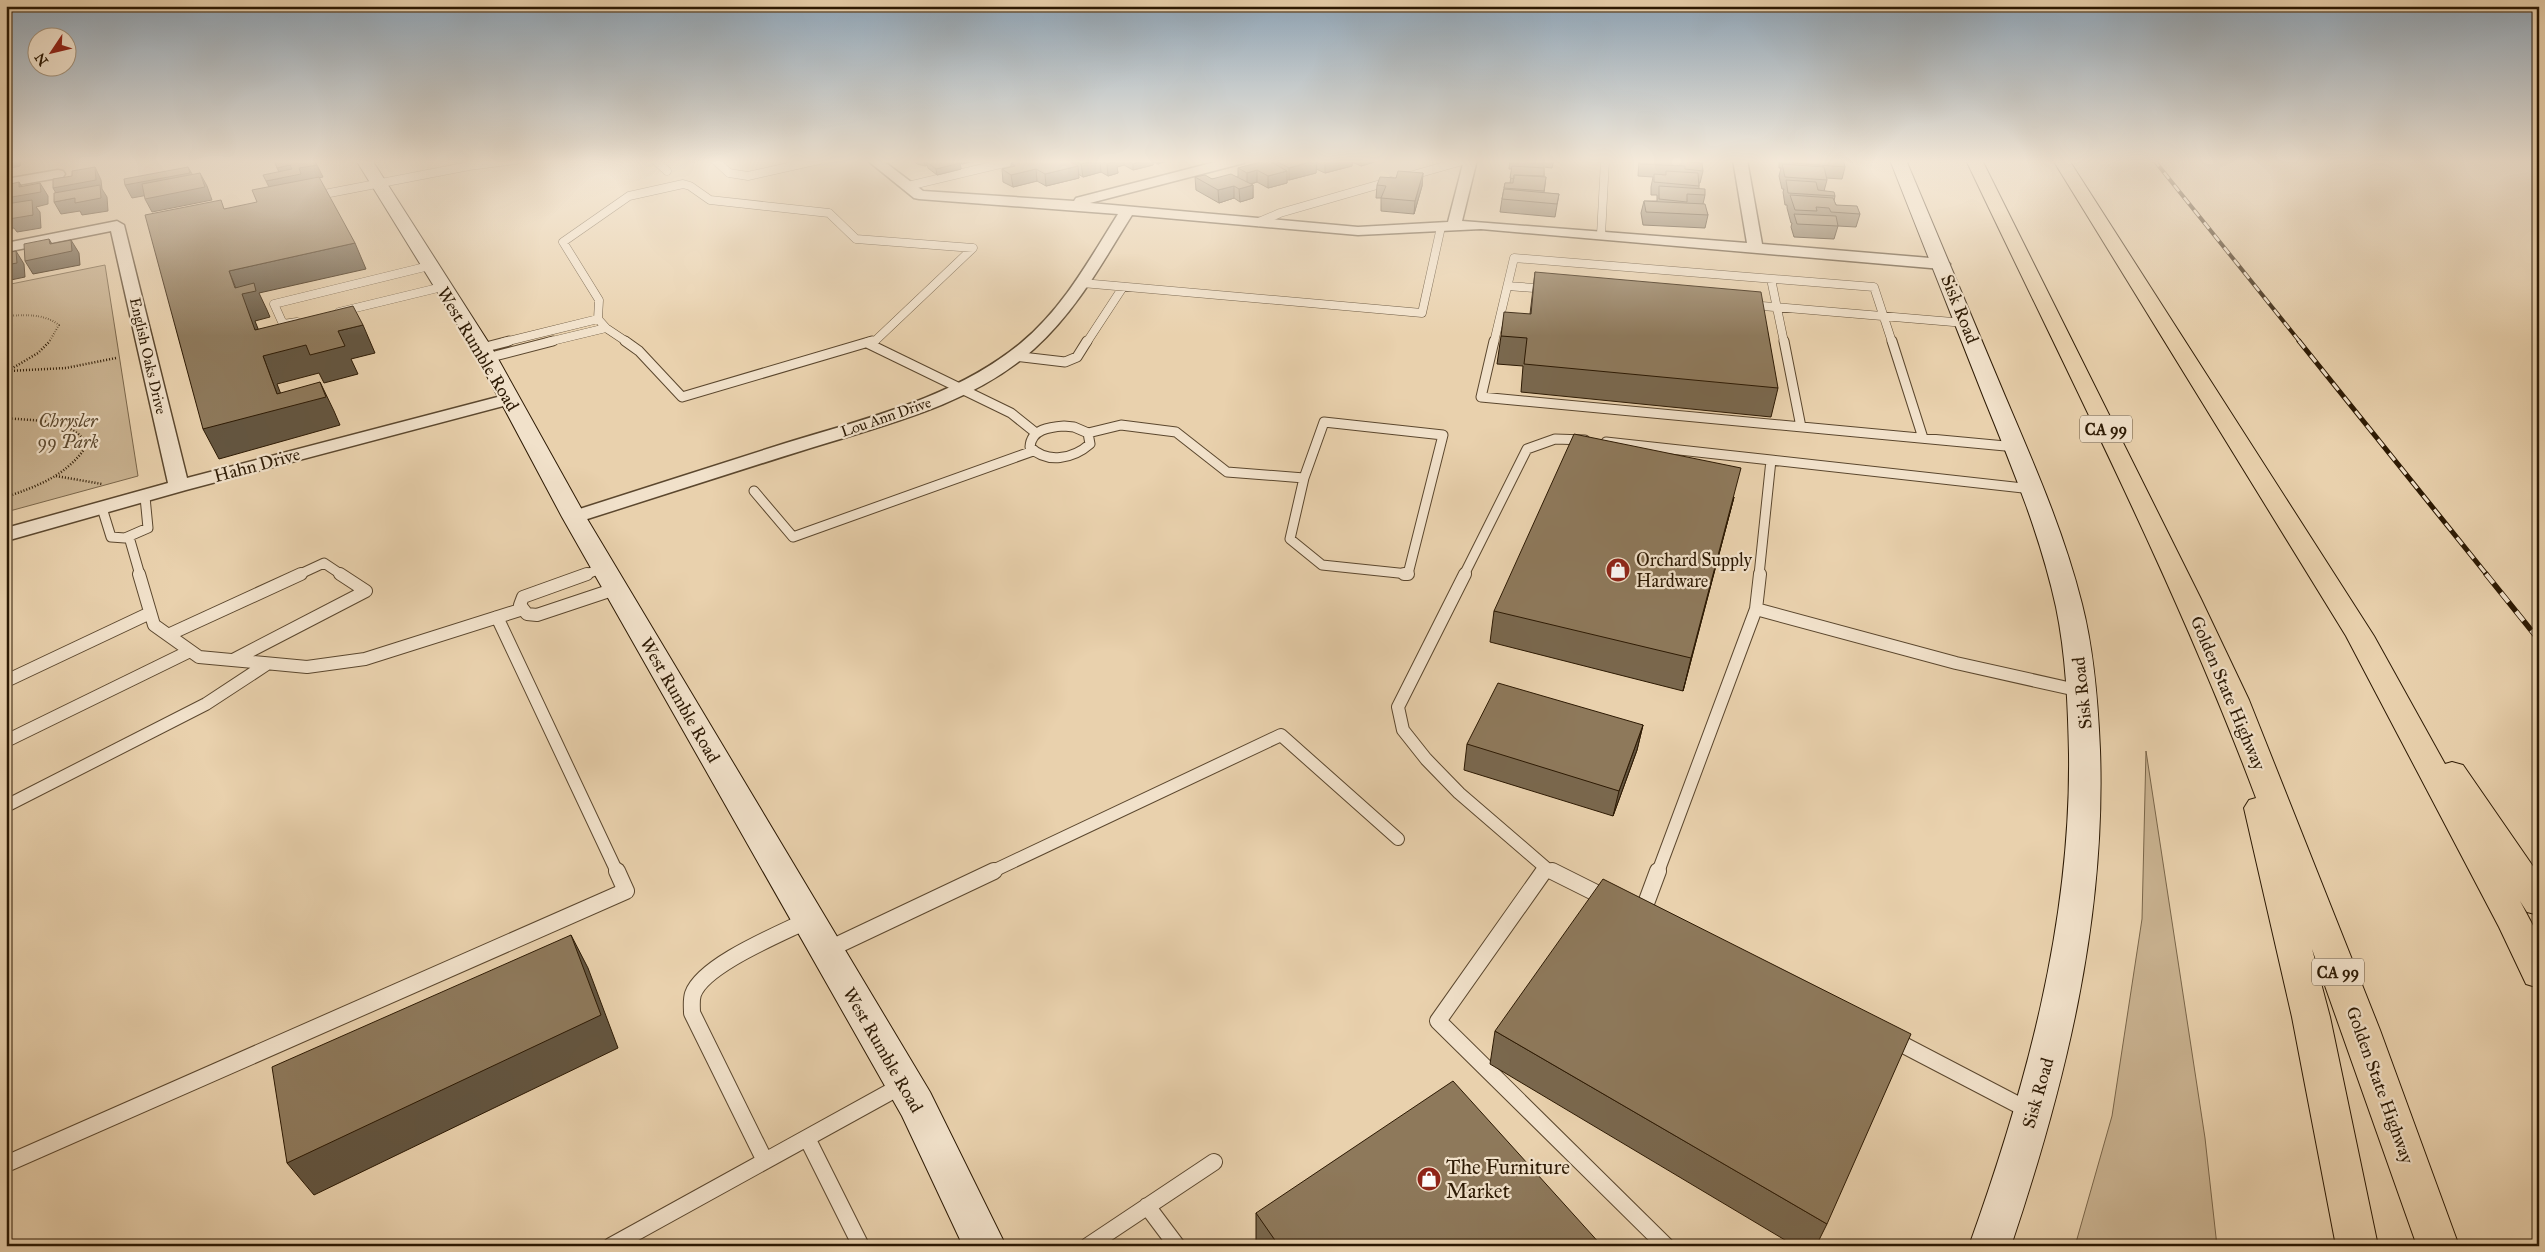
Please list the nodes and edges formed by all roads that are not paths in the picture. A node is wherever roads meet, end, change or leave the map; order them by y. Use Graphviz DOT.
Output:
graph roads {
  1 [pos="399,218"];
  2 [pos="597,218"];
  3 [pos="835,218"];
  4 [pos="1122,218"];
  5 [pos="1216,218"];
  6 [pos="1267,218"];
  7 [pos="1451,218"];
  8 [pos="1602,218"];
  9 [pos="1750,218"];
  10 [pos="1923,218"];
  11 [pos="2002,218"];
  12 [pos="2098,218"];
  13 [pos="1259,222"];
  14 [pos="1448,226"];
  15 [pos="1601,236"];
  16 [pos="6,248"];
  17 [pos="1755,249"];
  18 [pos="1942,264"];
  19 [pos="435,277"];
  20 [pos="1771,279"];
  21 [pos="1082,283"];
  22 [pos="1508,286"];
  23 [pos="1123,287"];
  24 [pos="1556,290"];
  25 [pos="1739,304"];
  26 [pos="1777,307"];
  27 [pos="328,315"];
  28 [pos="1884,316"];
  29 [pos="309,319"];
  30 [pos="598,319"];
  31 [pos="1965,323"];
  32 [pos="606,328"];
  33 [pos="866,343"];
  34 [pos="484,353"];
  35 [pos="1014,356"];
  36 [pos="963,389"];
  37 [pos="509,399"];
  38 [pos="1800,427"];
  39 [pos="1036,433"];
  40 [pos="1088,433"];
  41 [pos="1923,438"];
  42 [pos="2016,448"];
  43 [pos="1033,451"];
  44 [pos="1771,460"];
  45 [pos="1304,478"];
  46 [pos="179,486"];
  47 [pos="2032,489"];
  48 [pos="754,491"];
  49 [pos="145,496"];
  50 [pos="102,508"];
  51 [pos="574,517"];
  52 [pos="6,535"];
  53 [pos="130,537"];
  54 [pos="609,578"];
  55 [pos="523,609"];
  56 [pos="1756,610"];
  57 [pos="150,613"];
  58 [pos="497,617"];
  59 [pos="168,635"];
  60 [pos="2360,636"];
  61 [pos="190,651"];
  62 [pos="234,660"];
  63 [pos="267,664"];
  64 [pos="6,681"];
  65 [pos="2083,692"];
  66 [pos="2234,700"];
  67 [pos="6,740"];
  68 [pos="6,806"];
  69 [pos="1398,839"];
  70 [pos="1546,868"];
  71 [pos="2539,902"];
  72 [pos="1642,915"];
  73 [pos="808,920"];
  74 [pos="1658,924"];
  75 [pos="826,950"];
  76 [pos="2539,973"];
  77 [pos="1882,1034"];
  78 [pos="904,1084"];
  79 [pos="2032,1112"];
  80 [pos="807,1138"];
  81 [pos="765,1161"];
  82 [pos="1214,1162"];
  83 [pos="6,1164"];
  84 [pos="1147,1206"];
  85 [pos="611,1246"];
  86 [pos="861,1246"];
  87 [pos="985,1246"];
  88 [pos="1088,1246"];
  89 [pos="1177,1246"];
  90 [pos="1666,1246"];
  91 [pos="1990,1246"];
  92 [pos="2357,1246"];
  93 [pos="2438,1246"];
  1 -- 19 [label="street, West Rumble Road"];
  2 -- 30 [label="lane"];
  3 -- 33 [label="lane"];
  4 -- 21 [label="street, Lou Ann Drive"];
  5 -- 13 [label="street"];
  6 -- 13 [label="lane"];
  7 -- 14 [label="street"];
  8 -- 15 [label="lane"];
  9 -- 17 [label="street"];
  10 -- 18 [label="street, Sisk Road"];
  11 -- 66 [label="highway, Golden State Highway / CA 99"];
  12 -- 60 [label="highway"];
  13 -- 14 [label="street"];
  14 -- 15 [label="street"];
  14 -- 23 [label="lane"];
  15 -- 17 [label="street"];
  16 -- 46 [label="street, English Oaks Drive"];
  17 -- 18 [label="street"];
  18 -- 31 [label="street, Sisk Road"];
  19 -- 27 [label="lane"];
  19 -- 29 [label="lane"];
  19 -- 34 [label="street, West Rumble Road"];
  20 -- 22 [label="lane"];
  20 -- 26 [label="lane"];
  20 -- 28 [label="lane"];
  21 -- 23 [label="lane"];
  21 -- 35 [label="street, Lou Ann Drive"];
  22 -- 24 [label="lane"];
  22 -- 38 [label="lane"];
  23 -- 35 [label="lane"];
  25 -- 26 [label="lane"];
  26 -- 28 [label="lane"];
  26 -- 38 [label="lane"];
  28 -- 31 [label="lane"];
  28 -- 41 [label="lane"];
  30 -- 32 [label="lane"];
  30 -- 34 [label="lane"];
  31 -- 42 [label="street, Sisk Road"];
  32 -- 33 [label="lane"];
  32 -- 34 [label="lane"];
  33 -- 36 [label="lane"];
  34 -- 37 [label="street, West Rumble Road"];
  35 -- 36 [label="street, Lou Ann Drive"];
  36 -- 39 [label="lane"];
  36 -- 51 [label="street, Lou Ann Drive"];
  37 -- 46 [label="street, Hahn Drive"];
  37 -- 51 [label="street, West Rumble Road"];
  38 -- 41 [label="lane"];
  39 -- 40 [label="lane"];
  39 -- 43 [label="lane"];
  40 -- 43 [label="lane"];
  40 -- 45 [label="lane"];
  41 -- 42 [label="lane"];
  42 -- 47 [label="street, Sisk Road"];
  43 -- 48 [label="lane"];
  44 -- 47 [label="lane"];
  44 -- 56 [label="lane"];
  44 -- 70 [label="lane"];
  45 -- 45 [label="lane"];
  46 -- 49 [label="street, Hahn Drive"];
  47 -- 65 [label="street, Sisk Road"];
  49 -- 50 [label="street, Hahn Drive"];
  49 -- 53 [label="lane"];
  50 -- 52 [label="street, Hahn Drive"];
  50 -- 53 [label="lane"];
  51 -- 54 [label="street, West Rumble Road"];
  53 -- 57 [label="lane"];
  54 -- 55 [label="lane"];
  54 -- 55 [label="lane"];
  54 -- 73 [label="street, West Rumble Road"];
  55 -- 58 [label="lane"];
  56 -- 65 [label="lane"];
  56 -- 72 [label="lane"];
  57 -- 59 [label="lane"];
  57 -- 64 [label="lane"];
  58 -- 63 [label="lane"];
  58 -- 83 [label="lane"];
  59 -- 61 [label="lane"];
  59 -- 62 [label="lane"];
  60 -- 71 [label="highway"];
  60 -- 76 [label="highway"];
  61 -- 62 [label="lane"];
  61 -- 67 [label="lane"];
  62 -- 63 [label="lane"];
  63 -- 68 [label="lane"];
  65 -- 79 [label="street, Sisk Road"];
  66 -- 92 [label="highway"];
  66 -- 93 [label="highway, Golden State Highway / CA 99"];
  69 -- 75 [label="lane"];
  70 -- 72 [label="lane"];
  70 -- 90 [label="lane"];
  72 -- 74 [label="lane"];
  73 -- 75 [label="street, West Rumble Road"];
  73 -- 81 [label="lane"];
  75 -- 78 [label="street, West Rumble Road"];
  77 -- 79 [label="lane"];
  78 -- 80 [label="lane"];
  78 -- 87 [label="street, West Rumble Road"];
  79 -- 91 [label="street, Sisk Road"];
  80 -- 81 [label="lane"];
  80 -- 86 [label="lane"];
  81 -- 85 [label="lane"];
  82 -- 84 [label="lane"];
  84 -- 88 [label="lane"];
  84 -- 89 [label="lane"];
}
